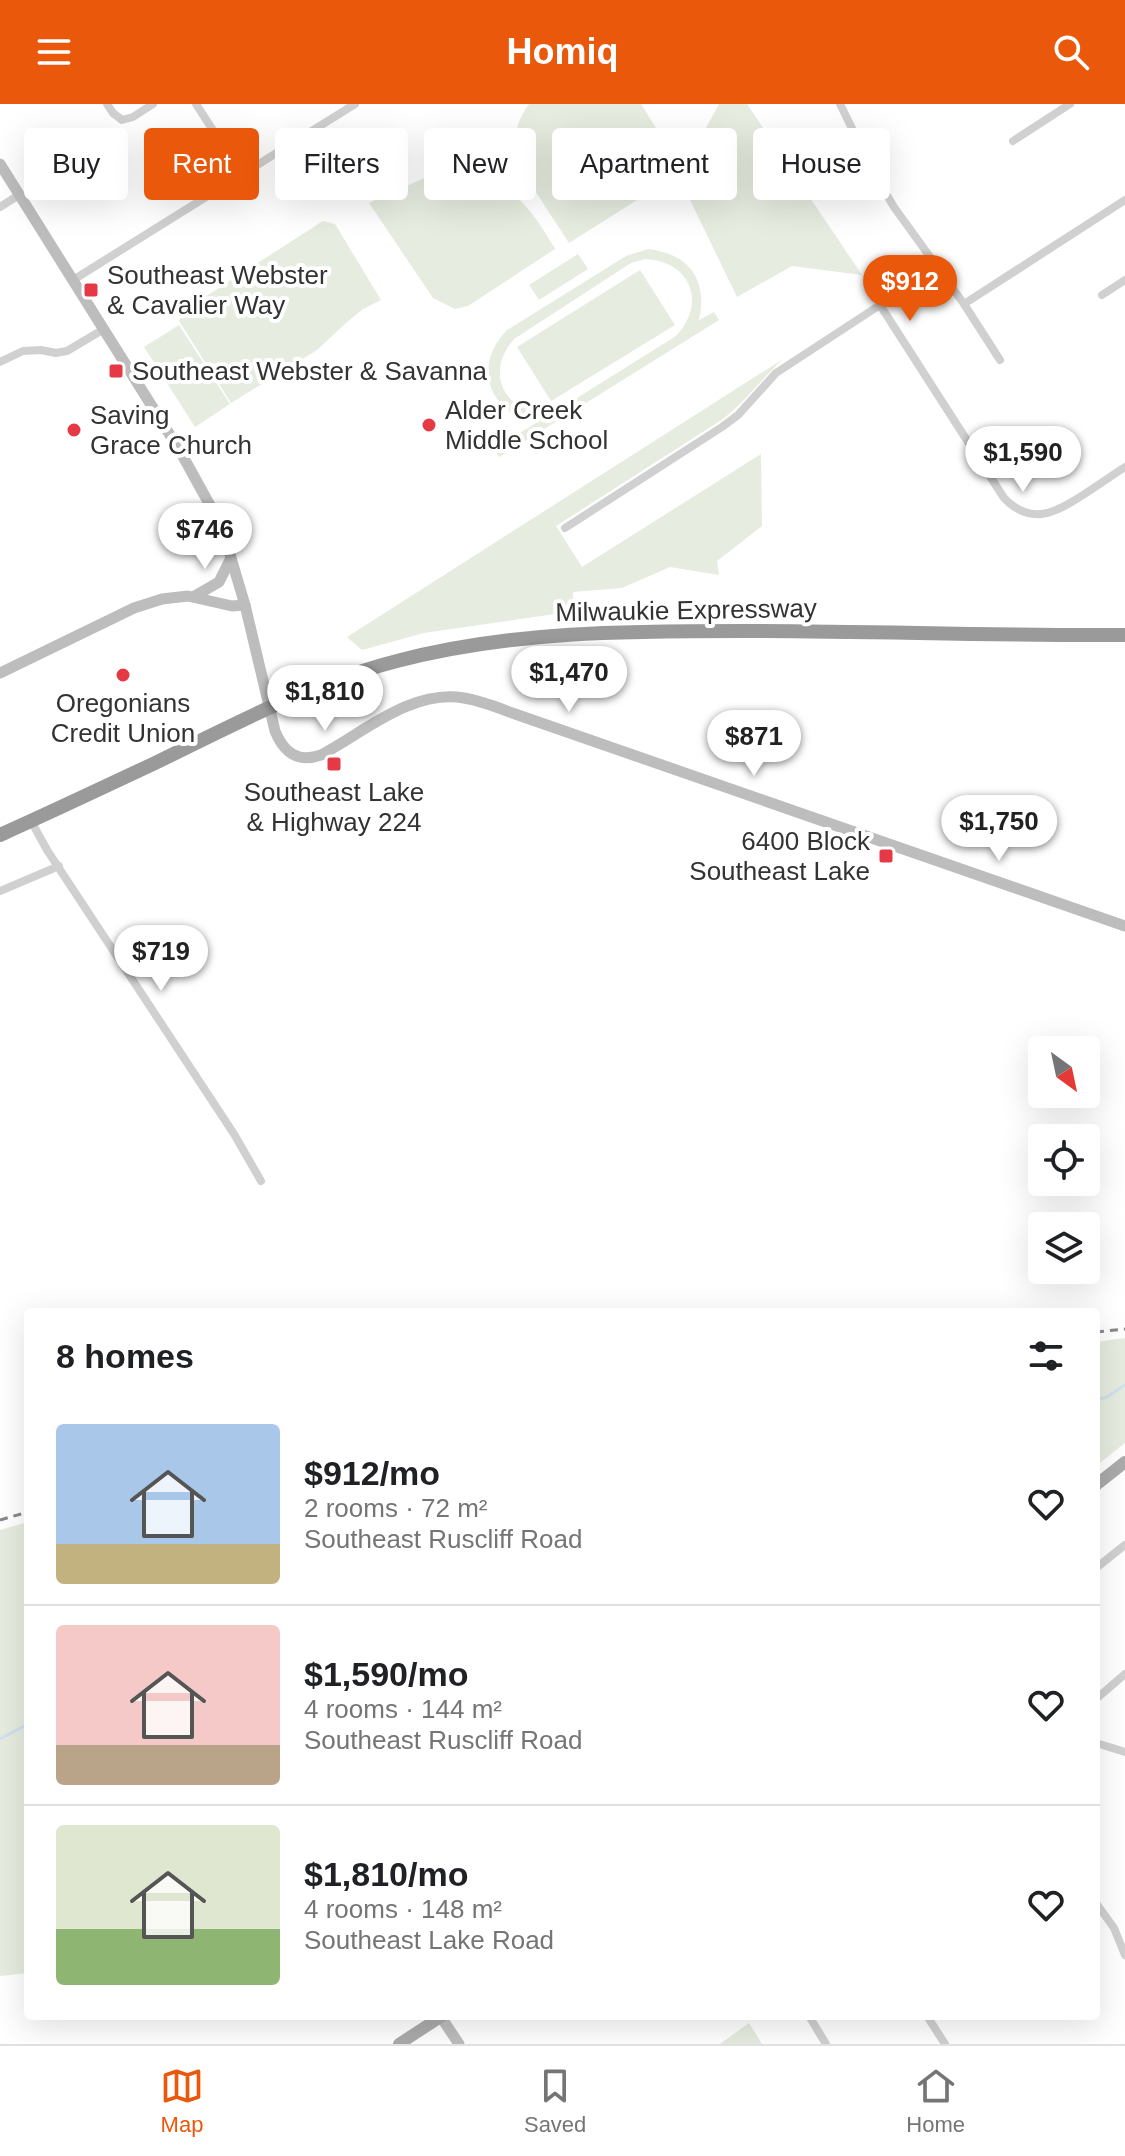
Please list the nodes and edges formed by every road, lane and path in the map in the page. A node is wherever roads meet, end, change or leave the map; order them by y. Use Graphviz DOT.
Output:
graph roads {
  1 [pos="107,104"];
  2 [pos="153,104"];
  3 [pos="196,104"];
  4 [pos="355,104"];
  5 [pos="840,104"];
  6 [pos="1070,104"];
  7 [pos="212,128"];
  8 [pos="1013,141"];
  9 [pos="0,164"];
  10 [pos="259,164"];
  11 [pos="19,195"];
  12 [pos="202,200"];
  13 [pos="1125,200"];
  14 [pos="0,207"];
  15 [pos="73,280"];
  16 [pos="1125,280"];
  17 [pos="1102,295"];
  18 [pos="964,304"];
  19 [pos="104,329"];
  20 [pos="1000,360"];
  21 [pos="0,362"];
  22 [pos="1125,467"];
  23 [pos="565,528"];
  24 [pos="231,557"];
  25 [pos="193,597"];
  26 [pos="245,605"];
  27 [pos="1125,635"];
  28 [pos="0,673"];
  29 [pos="269,706"];
  30 [pos="31,821"];
  31 [pos="0,835"];
  32 [pos="59,866"];
  33 [pos="0,891"];
  34 [pos="1125,926"];
  35 [pos="261,1181"];
  36 [pos="1125,1462"];
  37 [pos="1100,1482"];
  38 [pos="1125,1545"];
  39 [pos="1100,1565"];
  40 [pos="1125,1674"];
  41 [pos="1100,1696"];
  42 [pos="1100,1744"];
  43 [pos="1125,1752"];
  44 [pos="1100,1909"];
  45 [pos="1125,1955"];
  46 [pos="435,2020"];
  47 [pos="444,2020"];
  48 [pos="811,2020"];
  49 [pos="930,2020"];
  50 [pos="399,2044"];
  51 [pos="459,2044"];
  52 [pos="826,2044"];
  53 [pos="945,2044"];
  1 -- 2 [label="street"];
  3 -- 7 [label="street"];
  4 -- 10 [label="street"];
  5 -- 18 [label="street"];
  6 -- 8 [label="street"];
  9 -- 11 [label="street"];
  11 -- 14 [label="street"];
  11 -- 15 [label="street"];
  12 -- 15 [label="street"];
  13 -- 18 [label="street"];
  15 -- 19 [label="street"];
  16 -- 17 [label="street"];
  18 -- 20 [label="street"];
  19 -- 21 [label="street"];
  19 -- 24 [label="street"];
  22 -- 23 [label="street"];
  24 -- 25 [label="street"];
  24 -- 26 [label="street"];
  25 -- 26 [label="street"];
  25 -- 28 [label="street"];
  26 -- 29 [label="street"];
  27 -- 29 [label="highway, Milwaukie Expressway"];
  29 -- 30 [label="highway, Milwaukie Expressway"];
  29 -- 34 [label="street"];
  30 -- 31 [label="highway, Milwaukie Expressway"];
  30 -- 32 [label="street"];
  32 -- 33 [label="street"];
  32 -- 35 [label="street"];
  36 -- 37 [label="main road"];
  38 -- 39 [label="street"];
  40 -- 41 [label="street"];
  42 -- 43 [label="street"];
  44 -- 45 [label="street"];
  46 -- 50 [label="main road"];
  47 -- 51 [label="street"];
  48 -- 52 [label="street"];
  49 -- 53 [label="street"];
}
